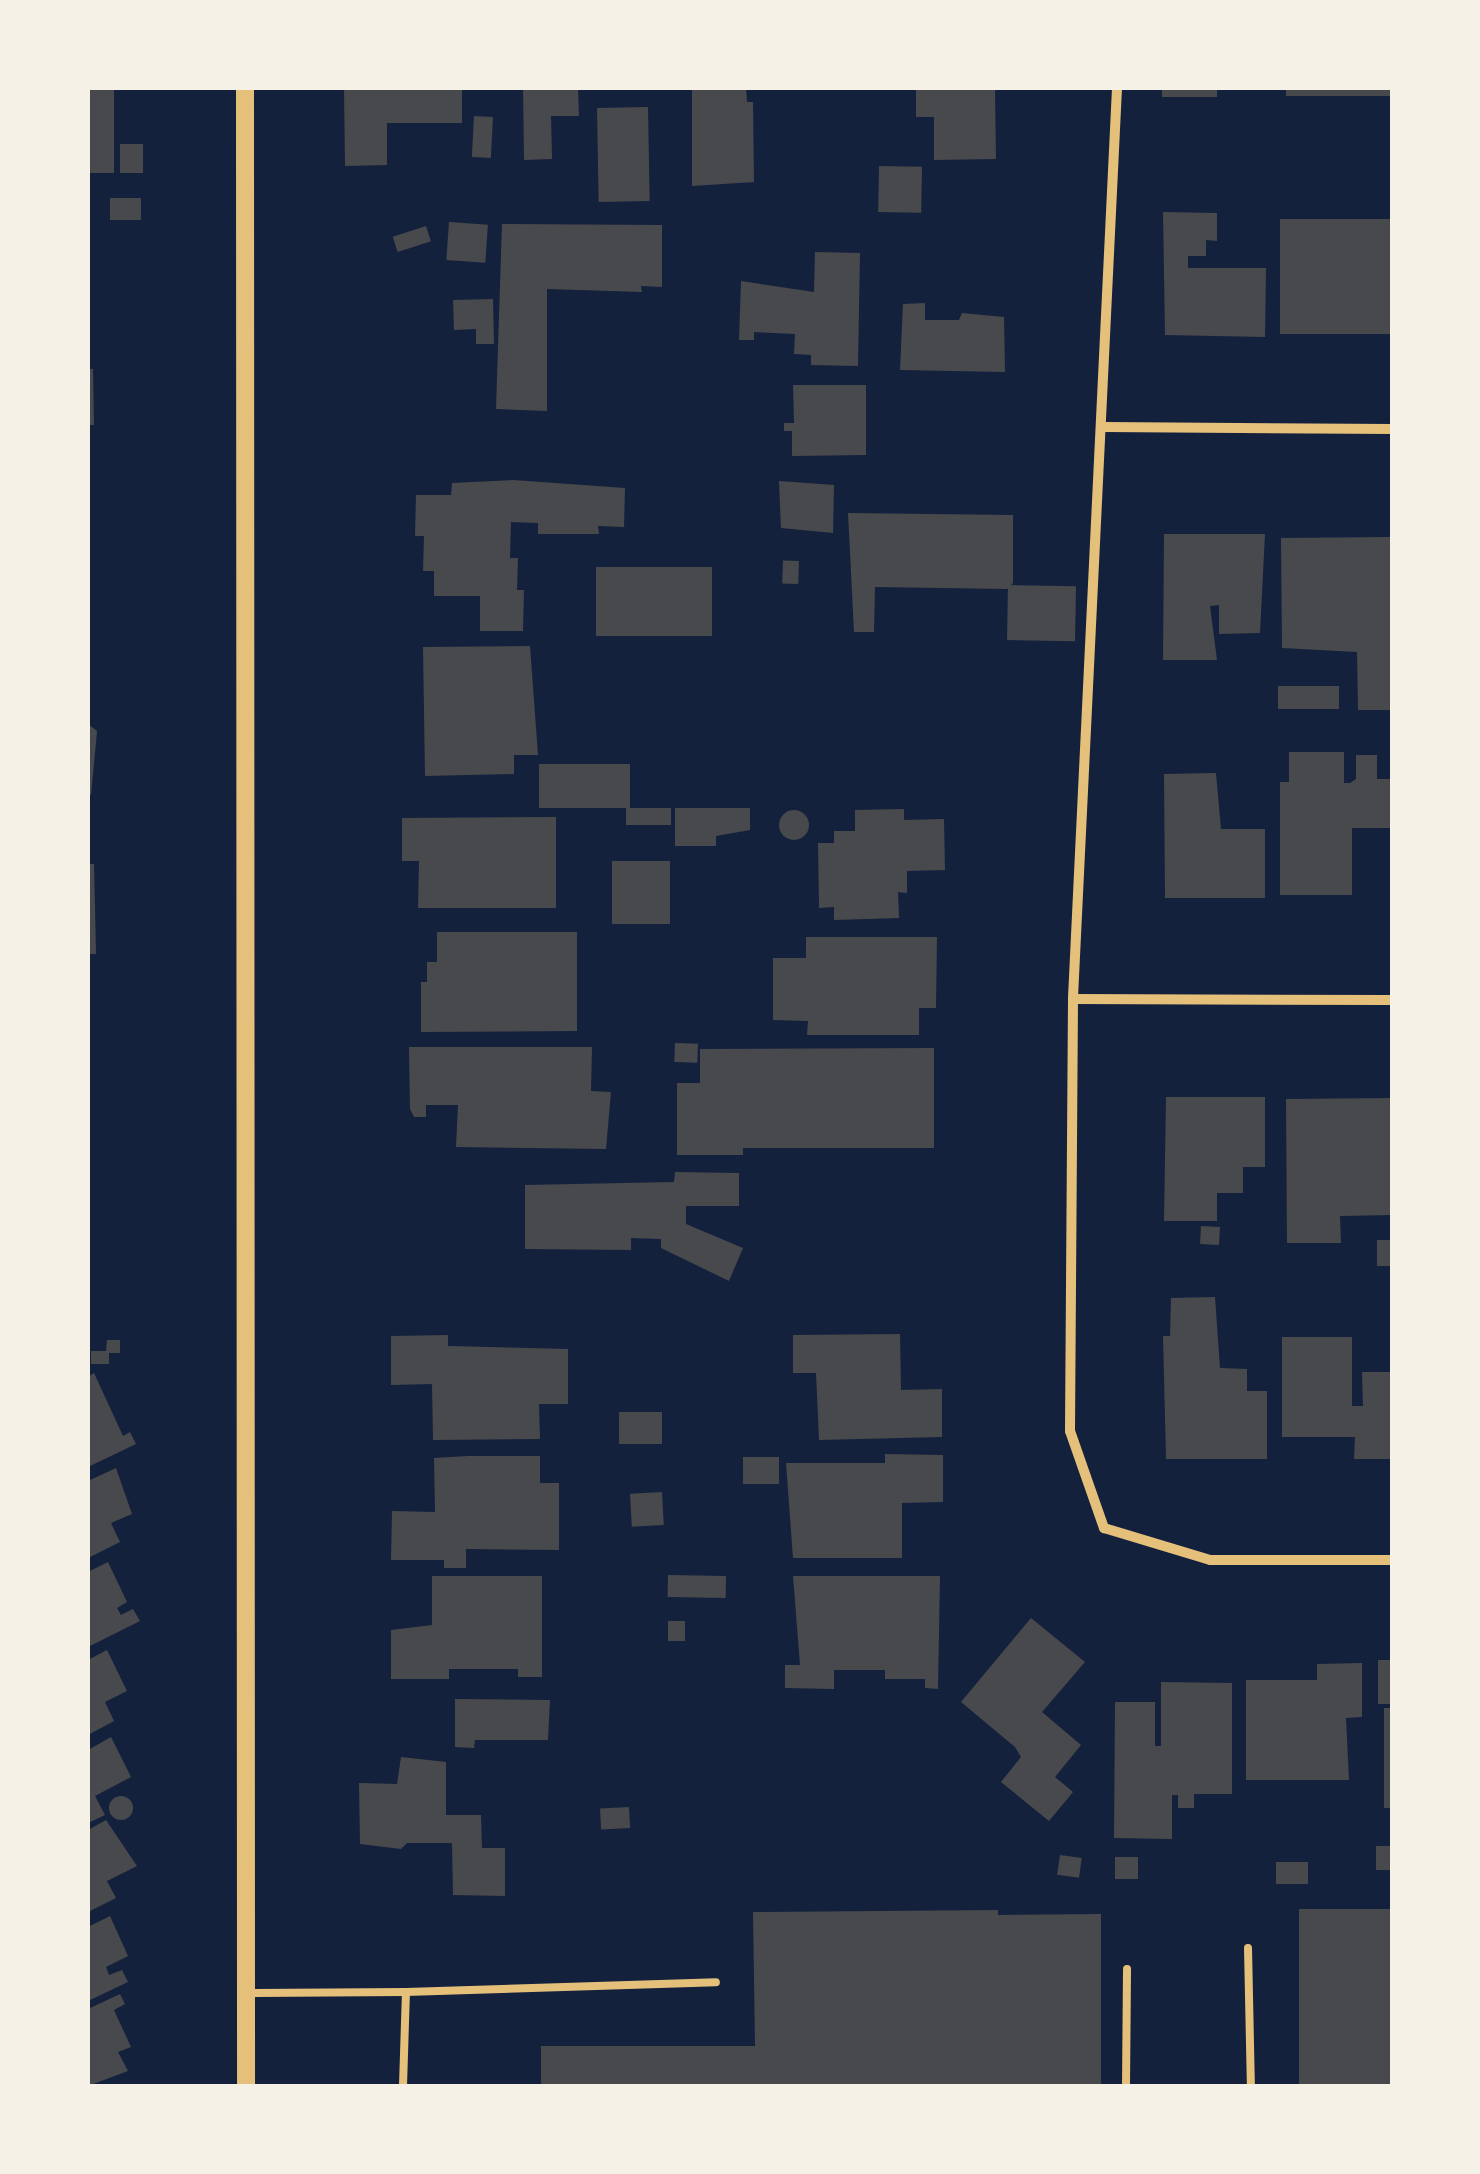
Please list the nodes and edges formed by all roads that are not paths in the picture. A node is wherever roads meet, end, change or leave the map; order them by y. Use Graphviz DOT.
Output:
graph roads {
  1 [pos="244,88"];
  2 [pos="1117,88"];
  3 [pos="1104,427"];
  4 [pos="1392,429"];
  5 [pos="1073,999"];
  6 [pos="1392,1000"];
  7 [pos="1392,1560"];
  8 [pos="1248,1948"];
  9 [pos="1127,1969"];
  10 [pos="716,1982"];
  11 [pos="406,1992"];
  12 [pos="245,1993"];
  13 [pos="246,2086"];
  14 [pos="403,2086"];
  15 [pos="1126,2086"];
  16 [pos="1251,2086"];
  1 -- 12 [label="street"];
  2 -- 3 [label="street"];
  3 -- 4 [label="street"];
  3 -- 5 [label="street"];
  5 -- 6 [label="street"];
  5 -- 7 [label="street"];
  8 -- 16 [label="lane"];
  9 -- 15 [label="lane"];
  10 -- 11 [label="lane"];
  11 -- 12 [label="lane"];
  11 -- 14 [label="lane"];
  12 -- 13 [label="street"];
}
